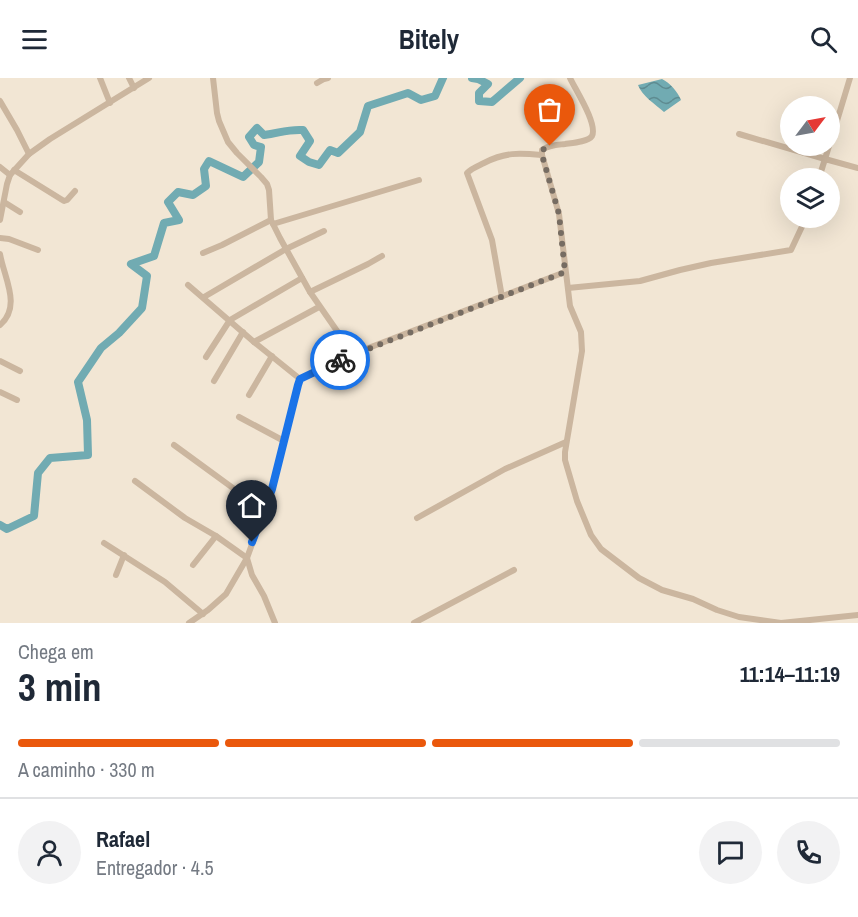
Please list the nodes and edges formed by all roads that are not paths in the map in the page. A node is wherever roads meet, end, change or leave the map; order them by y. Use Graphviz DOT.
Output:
graph roads {
  1 [pos="100,78"];
  2 [pos="129,78"];
  3 [pos="149,78"];
  4 [pos="213,78"];
  5 [pos="328,78"];
  6 [pos="570,78"];
  7 [pos="850,78"];
  8 [pos="317,83"];
  9 [pos="134,88"];
  10 [pos="0,101"];
  11 [pos="110,103"];
  12 [pos="840,110"];
  13 [pos="740,134"];
  14 [pos="29,154"];
  15 [pos="542,155"];
  16 [pos="826,156"];
  17 [pos="825,159"];
  18 [pos="0,167"];
  19 [pos="822,168"];
  20 [pos="858,168"];
  21 [pos="12,173"];
  22 [pos="420,180"];
  23 [pos="75,191"];
  24 [pos="4,202"];
  25 [pos="20,212"];
  26 [pos="0,220"];
  27 [pos="272,222"];
  28 [pos="801,228"];
  29 [pos="324,231"];
  30 [pos="0,238"];
  31 [pos="286,249"];
  32 [pos="38,250"];
  33 [pos="0,254"];
  34 [pos="203,254"];
  35 [pos="382,256"];
  36 [pos="565,272"];
  37 [pos="302,278"];
  38 [pos="188,285"];
  39 [pos="568,288"];
  40 [pos="310,292"];
  41 [pos="204,297"];
  42 [pos="502,297"];
  43 [pos="319,307"];
  44 [pos="230,320"];
  45 [pos="0,326"];
  46 [pos="243,332"];
  47 [pos="254,342"];
  48 [pos="352,354"];
  49 [pos="272,356"];
  50 [pos="206,357"];
  51 [pos="0,361"];
  52 [pos="21,371"];
  53 [pos="300,379"];
  54 [pos="214,381"];
  55 [pos="0,392"];
  56 [pos="249,395"];
  57 [pos="17,400"];
  58 [pos="239,417"];
  59 [pos="284,441"];
  60 [pos="566,442"];
  61 [pos="174,444"];
  62 [pos="135,481"];
  63 [pos="263,510"];
  64 [pos="417,518"];
  65 [pos="216,536"];
  66 [pos="104,543"];
  67 [pos="124,555"];
  68 [pos="247,558"];
  69 [pos="194,565"];
  70 [pos="514,570"];
  71 [pos="116,574"];
  72 [pos="203,614"];
  73 [pos="858,615"];
  74 [pos="189,623"];
  75 [pos="275,623"];
  76 [pos="414,623"];
  1 -- 11 [label="street"];
  2 -- 9 [label="street"];
  3 -- 9 [label="street"];
  4 -- 27 [label="street"];
  5 -- 8 [label="street"];
  6 -- 15 [label="street"];
  7 -- 12 [label="street"];
  9 -- 11 [label="street"];
  10 -- 14 [label="street"];
  11 -- 14 [label="street"];
  13 -- 17 [label="street"];
  14 -- 21 [label="street"];
  15 -- 36 [label="street"];
  15 -- 42 [label="street"];
  16 -- 17 [label="street"];
  17 -- 19 [label="street"];
  17 -- 20 [label="street"];
  18 -- 21 [label="street"];
  21 -- 23 [label="street"];
  21 -- 24 [label="street"];
  22 -- 27 [label="street"];
  24 -- 25 [label="street"];
  24 -- 26 [label="street"];
  27 -- 31 [label="street"];
  27 -- 34 [label="street"];
  28 -- 39 [label="street"];
  29 -- 31 [label="street"];
  30 -- 32 [label="street"];
  31 -- 37 [label="street"];
  31 -- 41 [label="street"];
  33 -- 45 [label="street"];
  35 -- 40 [label="street"];
  36 -- 39 [label="street"];
  36 -- 42 [label="street"];
  37 -- 40 [label="street"];
  37 -- 44 [label="street"];
  38 -- 41 [label="street"];
  39 -- 60 [label="street"];
  40 -- 43 [label="street"];
  41 -- 44 [label="street"];
  42 -- 48 [label="street"];
  43 -- 47 [label="street"];
  43 -- 48 [label="street"];
  44 -- 46 [label="street"];
  44 -- 50 [label="street"];
  46 -- 47 [label="street"];
  46 -- 54 [label="street"];
  47 -- 49 [label="street"];
  48 -- 53 [label="street"];
  49 -- 53 [label="street"];
  49 -- 56 [label="street"];
  51 -- 52 [label="street"];
  53 -- 59 [label="street"];
  55 -- 57 [label="street"];
  58 -- 59 [label="street"];
  59 -- 63 [label="street"];
  60 -- 64 [label="street"];
  60 -- 73 [label="street"];
  61 -- 63 [label="street"];
  62 -- 65 [label="street"];
  63 -- 68 [label="street"];
  65 -- 68 [label="street"];
  65 -- 69 [label="street"];
  66 -- 67 [label="street"];
  67 -- 71 [label="street"];
  67 -- 72 [label="street"];
  68 -- 72 [label="street"];
  68 -- 75 [label="street"];
  70 -- 76 [label="street"];
  72 -- 74 [label="street"];
}
